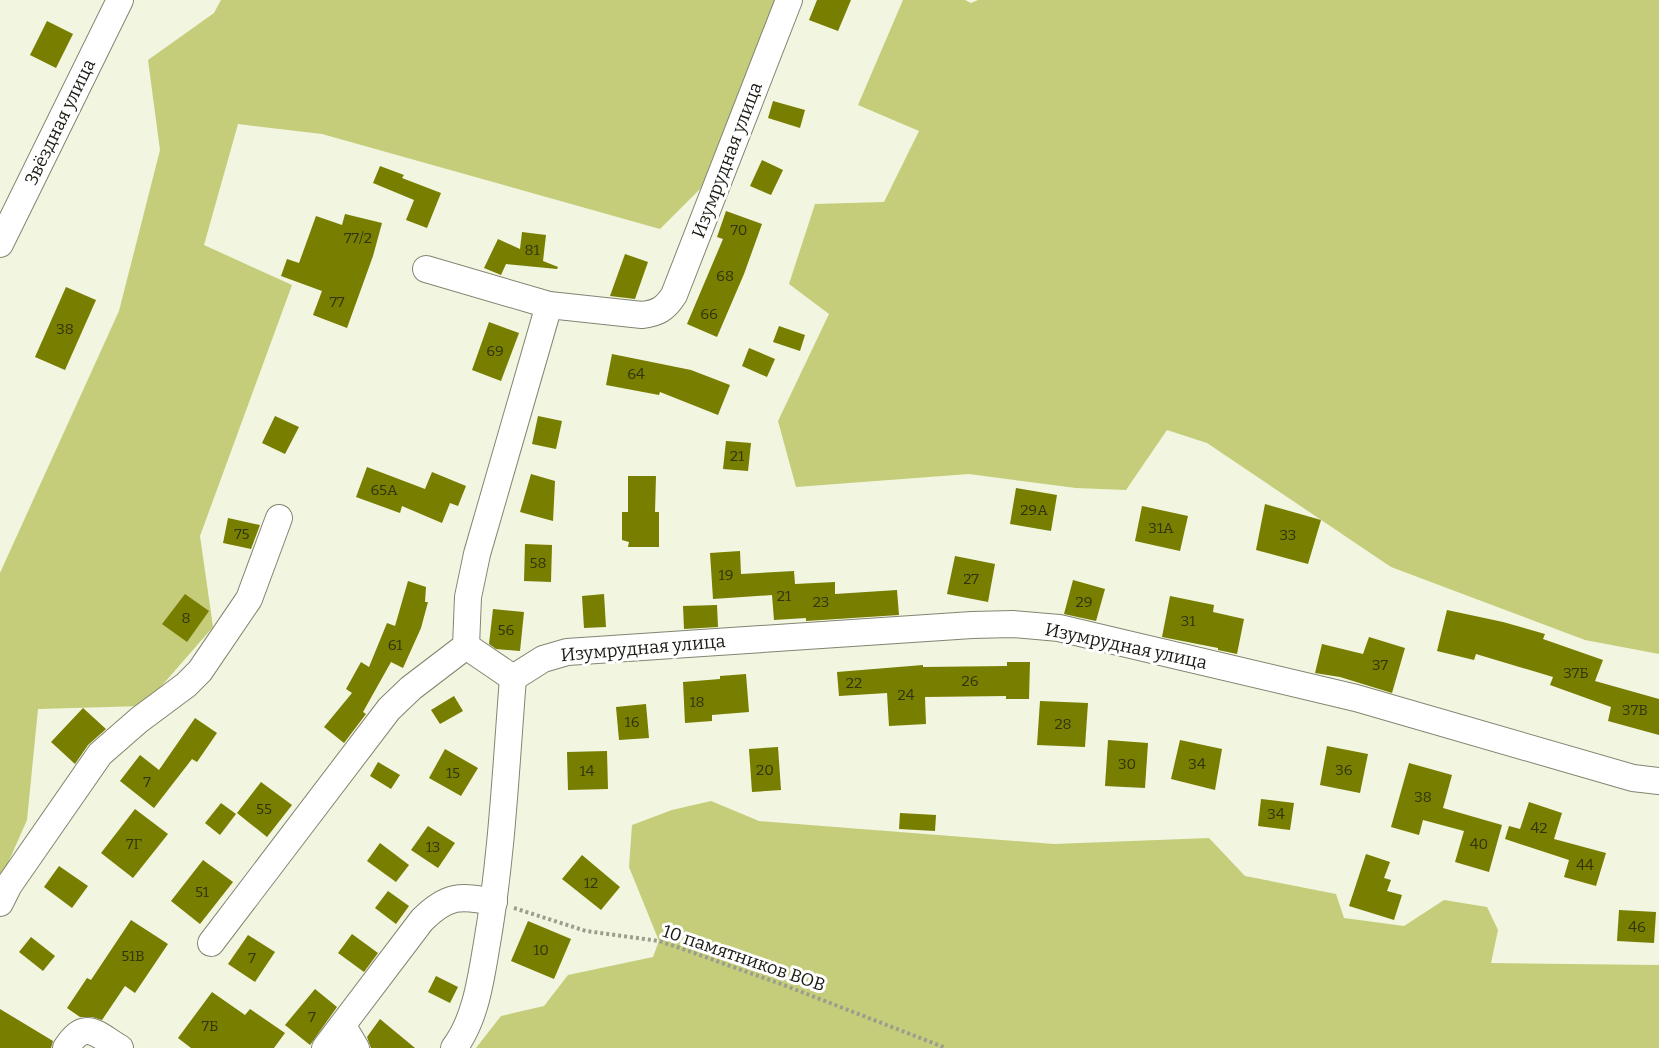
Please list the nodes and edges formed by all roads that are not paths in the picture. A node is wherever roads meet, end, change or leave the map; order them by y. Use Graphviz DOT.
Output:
graph roads {
  1 [pos="120,0"];
  2 [pos="789,0"];
  3 [pos="0,244"];
  4 [pos="426,269"];
  5 [pos="549,304"];
  6 [pos="279,518"];
  7 [pos="466,646"];
  8 [pos="513,678"];
  9 [pos="1659,781"];
  10 [pos="494,902"];
  11 [pos="0,903"];
  12 [pos="211,943"];
  13 [pos="343,1026"];
  14 [pos="66,1048"];
  15 [pos="120,1048"];
  16 [pos="325,1048"];
  17 [pos="356,1048"];
  18 [pos="454,1048"];
  1 -- 3 [label="street, Звёздная улица"];
  2 -- 5 [label="street, Изумрудная улица"];
  4 -- 5 [label="street, Изумрудная улица"];
  5 -- 7 [label="street"];
  6 -- 11 [label="street"];
  7 -- 8 [label="street"];
  7 -- 12 [label="street"];
  8 -- 9 [label="street, Изумрудная улица"];
  8 -- 10 [label="street"];
  10 -- 13 [label="street"];
  10 -- 18 [label="street"];
  13 -- 16 [label="street"];
  13 -- 17 [label="street"];
  14 -- 15 [label="street"];
}
